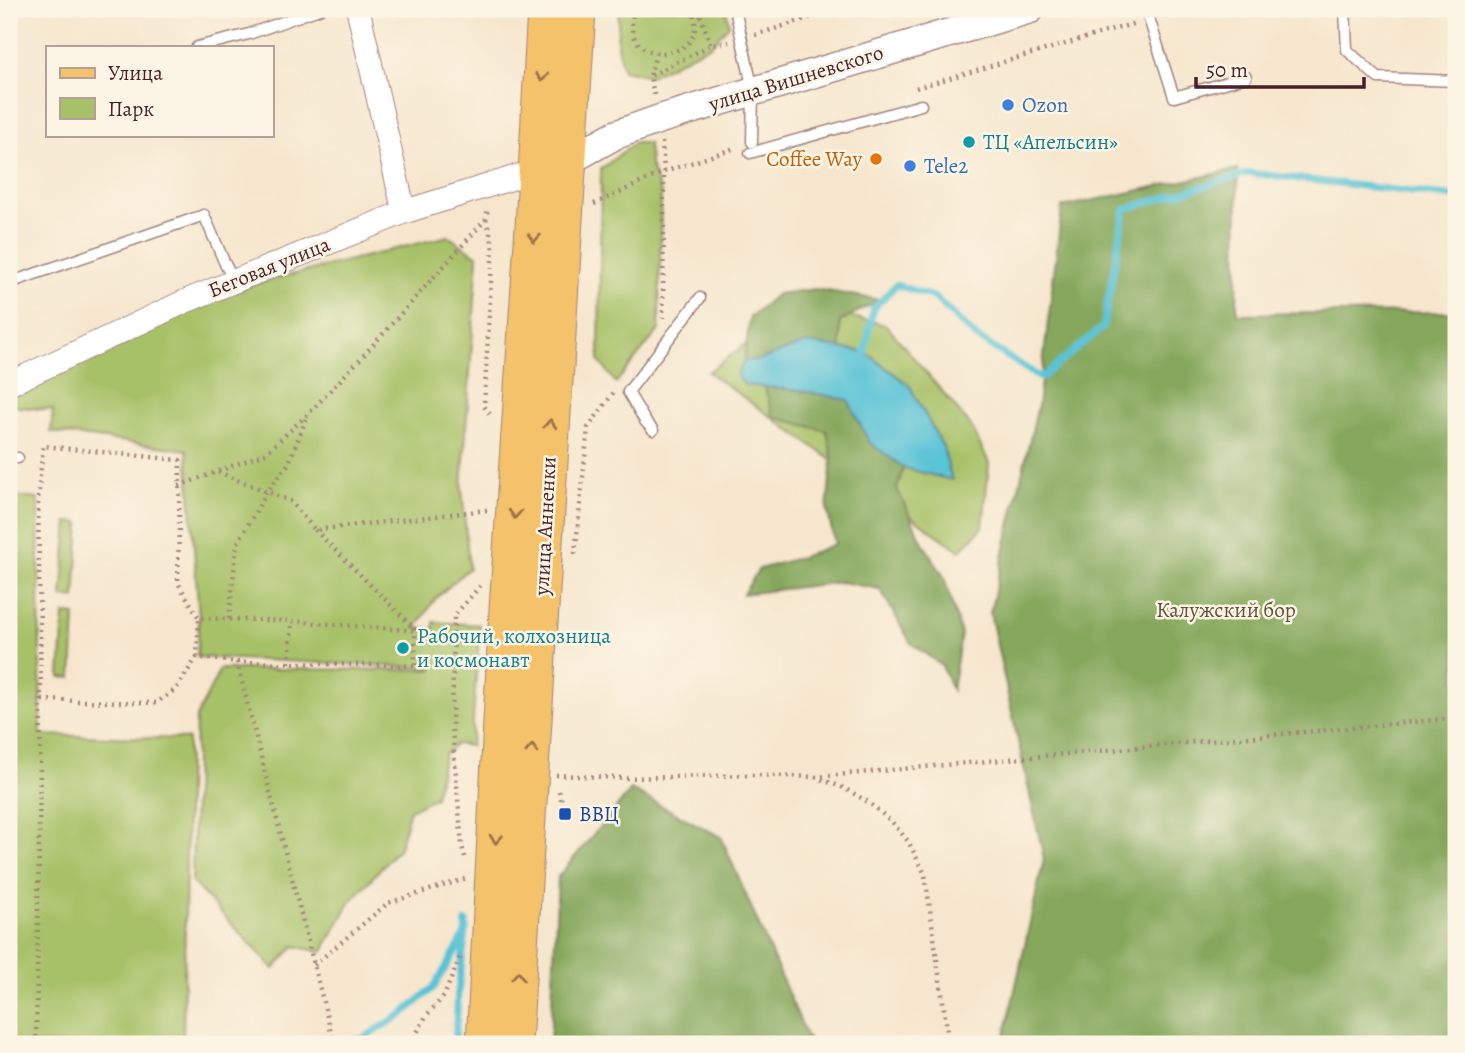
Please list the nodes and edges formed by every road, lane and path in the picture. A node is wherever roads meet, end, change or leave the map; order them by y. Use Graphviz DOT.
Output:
graph roads {
  1 [pos="319,9"];
  2 [pos="358,9"];
  3 [pos="545,9"];
  4 [pos="577,9"];
  5 [pos="635,9"];
  6 [pos="691,9"];
  7 [pos="698,9"];
  8 [pos="735,9"];
  9 [pos="832,9"];
  10 [pos="1030,9"];
  11 [pos="1199,9"];
  12 [pos="1345,9"];
  13 [pos="1147,14"];
  14 [pos="741,40"];
  15 [pos="710,45"];
  16 [pos="201,46"];
  17 [pos="656,54"];
  18 [pos="650,76"];
  19 [pos="1246,77"];
  20 [pos="1456,81"];
  21 [pos="753,90"];
  22 [pos="907,91"];
  23 [pos="920,105"];
  24 [pos="660,119"];
  25 [pos="751,148"];
  26 [pos="553,166"];
  27 [pos="664,172"];
  28 [pos="493,184"];
  29 [pos="591,206"];
  30 [pos="404,212"];
  31 [pos="486,219"];
  32 [pos="235,282"];
  33 [pos="9,283"];
  34 [pos="700,298"];
  35 [pos="9,384"];
  36 [pos="307,415"];
  37 [pos="492,418"];
  38 [pos="653,430"];
  39 [pos="217,471"];
  40 [pos="180,486"];
  41 [pos="267,492"];
  42 [pos="487,510"];
  43 [pos="315,530"];
  44 [pos="488,576"];
  45 [pos="199,618"];
  46 [pos="229,619"];
  47 [pos="292,621"];
  48 [pos="415,629"];
  49 [pos="431,632"];
  50 [pos="197,657"];
  51 [pos="237,662"];
  52 [pos="289,663"];
  53 [pos="415,666"];
  54 [pos="428,666"];
  55 [pos="41,700"];
  56 [pos="1456,718"];
  57 [pos="816,777"];
  58 [pos="565,814"];
  59 [pos="468,867"];
  60 [pos="471,878"];
  61 [pos="463,951"];
  62 [pos="314,965"];
  63 [pos="36,1044"];
  64 [pos="334,1044"];
  65 [pos="411,1044"];
  66 [pos="485,1044"];
  67 [pos="513,1044"];
  68 [pos="949,1044"];
  1 -- 16 [label="lane"];
  2 -- 30 [label="street"];
  3 -- 26 [label="main road, улица Анненки, one-way"];
  4 -- 26 [label="main road, улица Анненки"];
  5 -- 17 [label="path"];
  6 -- 17 [label="path"];
  7 -- 15 [label="path"];
  8 -- 14 [label="lane"];
  9 -- 14 [label="path"];
  10 -- 21 [label="street, улица Вишневского"];
  11 -- 13 [label="path"];
  12 -- 20 [label="lane"];
  13 -- 19 [label="lane"];
  13 -- 22 [label="path"];
  14 -- 15 [label="path"];
  14 -- 21 [label="lane"];
  15 -- 18 [label="path"];
  17 -- 18 [label="path"];
  18 -- 24 [label="path"];
  21 -- 24 [label="street, улица Вишневского"];
  21 -- 25 [label="lane"];
  23 -- 25 [label="lane"];
  24 -- 26 [label="street, улица Вишневского"];
  24 -- 27 [label="path"];
  25 -- 27 [label="path"];
  26 -- 28 [label="street, Беговая улица"];
  26 -- 66 [label="main road, улица Анненки, one-way"];
  67 -- 26 [label="main road, улица Анненки, one-way"];
  27 -- 29 [label="path"];
  28 -- 30 [label="street, Беговая улица"];
  28 -- 31 [label="path"];
  30 -- 32 [label="street, Беговая улица"];
  31 -- 36 [label="path"];
  31 -- 37 [label="path"];
  32 -- 33 [label="lane"];
  32 -- 35 [label="street, Беговая улица"];
  34 -- 38 [label="lane"];
  36 -- 39 [label="path"];
  36 -- 41 [label="path"];
  39 -- 40 [label="path"];
  39 -- 41 [label="path"];
  40 -- 45 [label="path"];
  40 -- 55 [label="path"];
  41 -- 43 [label="path"];
  41 -- 46 [label="path"];
  42 -- 43 [label="path"];
  43 -- 48 [label="path"];
  44 -- 59 [label="path"];
  45 -- 46 [label="path"];
  45 -- 50 [label="path"];
  46 -- 47 [label="path"];
  47 -- 48 [label="path"];
  47 -- 52 [label="path"];
  48 -- 49 [label="path"];
  48 -- 53 [label="path"];
  50 -- 51 [label="path"];
  50 -- 55 [label="path"];
  51 -- 52 [label="path"];
  51 -- 62 [label="path"];
  52 -- 53 [label="path"];
  53 -- 54 [label="path"];
  55 -- 63 [label="path"];
  56 -- 57 [label="path"];
  57 -- 58 [label="path"];
  57 -- 68 [label="path"];
  60 -- 62 [label="path"];
  61 -- 65 [label="path"];
  62 -- 64 [label="path"];
}
